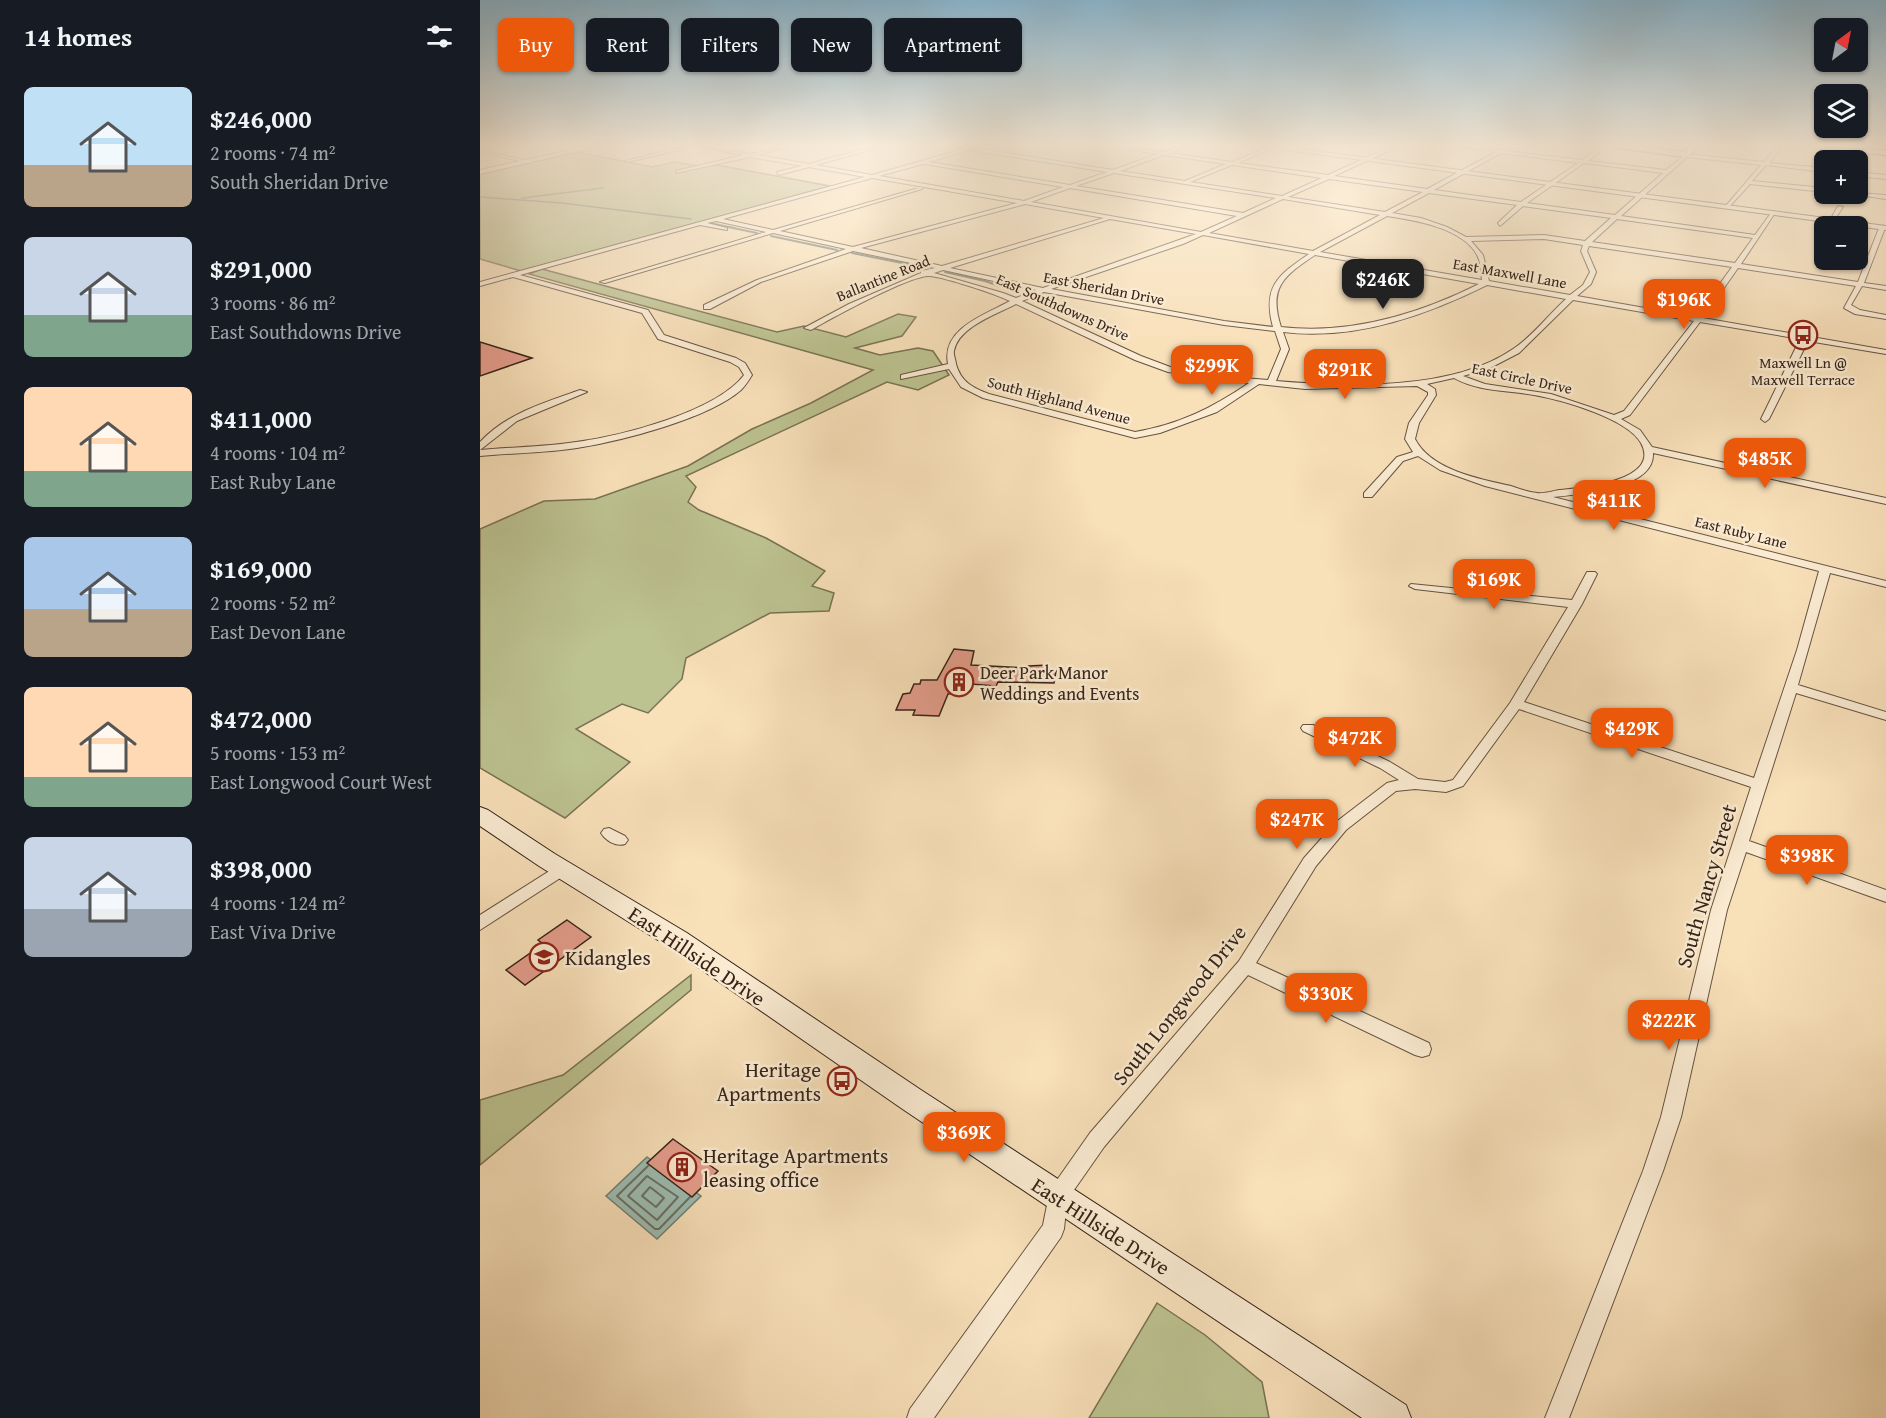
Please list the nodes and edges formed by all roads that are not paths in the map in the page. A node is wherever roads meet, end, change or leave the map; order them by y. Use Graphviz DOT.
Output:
graph roads {
  1 [pos="736,213"];
  2 [pos="836,213"];
  3 [pos="992,213"];
  4 [pos="1077,213"];
  5 [pos="1233,213"];
  6 [pos="1248,213"];
  7 [pos="1389,213"];
  8 [pos="1512,213"];
  9 [pos="1579,213"];
  10 [pos="1619,213"];
  11 [pos="1767,213"];
  12 [pos="1773,214"];
  13 [pos="1244,215"];
  14 [pos="1614,218"];
  15 [pos="715,219"];
  16 [pos="1109,219"];
  17 [pos="1814,219"];
  18 [pos="698,223"];
  19 [pos="1500,224"];
  20 [pos="1868,226"];
  21 [pos="1884,228"];
  22 [pos="774,232"];
  23 [pos="1202,234"];
  24 [pos="757,236"];
  25 [pos="1756,237"];
  26 [pos="1464,239"];
  27 [pos="1587,243"];
  28 [pos="854,248"];
  29 [pos="1314,253"];
  30 [pos="836,254"];
  31 [pos="1735,265"];
  32 [pos="945,267"];
  33 [pos="928,273"];
  34 [pos="513,275"];
  35 [pos="603,282"];
  36 [pos="1486,283"];
  37 [pos="480,284"];
  38 [pos="1860,284"];
  39 [pos="1886,288"];
  40 [pos="1042,290"];
  41 [pos="1571,298"];
  42 [pos="1015,301"];
  43 [pos="707,307"];
  44 [pos="1886,317"];
  45 [pos="1698,320"];
  46 [pos="808,328"];
  47 [pos="1278,330"];
  48 [pos="1806,338"];
  49 [pos="1886,352"];
  50 [pos="952,366"];
  51 [pos="1456,376"];
  52 [pos="904,377"];
  53 [pos="1257,382"];
  54 [pos="1271,383"];
  55 [pos="1419,383"];
  56 [pos="583,392"];
  57 [pos="1615,418"];
  58 [pos="1765,419"];
  59 [pos="480,447"];
  60 [pos="1650,449"];
  61 [pos="480,453"];
  62 [pos="1419,453"];
  63 [pos="1368,495"];
  64 [pos="1536,496"];
  65 [pos="1886,501"];
  66 [pos="1825,569"];
  67 [pos="1591,574"];
  68 [pos="1886,584"];
  69 [pos="1415,586"];
  70 [pos="1576,604"];
  71 [pos="1790,687"];
  72 [pos="1516,704"];
  73 [pos="1886,716"];
  74 [pos="1308,728"];
  75 [pos="1415,784"];
  76 [pos="1758,784"];
  77 [pos="480,815"];
  78 [pos="1740,844"];
  79 [pos="562,868"];
  80 [pos="1886,896"];
  81 [pos="480,924"];
  82 [pos="1245,966"];
  83 [pos="1422,1049"];
  84 [pos="1057,1197"];
  85 [pos="919,1418"];
  86 [pos="1393,1418"];
  87 [pos="1557,1418"];
  1 -- 15 [label="street"];
  2 -- 22 [label="street"];
  3 -- 28 [label="street"];
  4 -- 16 [label="street, East Maxwell Lane"];
  5 -- 13 [label="street"];
  6 -- 13 [label="street"];
  7 -- 26 [label="street"];
  7 -- 29 [label="street"];
  8 -- 19 [label="street"];
  9 -- 14 [label="street"];
  10 -- 14 [label="street"];
  11 -- 12 [label="street"];
  12 -- 17 [label="street"];
  12 -- 25 [label="street"];
  13 -- 23 [label="street"];
  14 -- 25 [label="street"];
  14 -- 27 [label="street"];
  15 -- 18 [label="street"];
  15 -- 22 [label="street, East Sheridan Drive"];
  16 -- 23 [label="street, East Maxwell Lane"];
  16 -- 32 [label="street, Ballantine Road"];
  18 -- 24 [label="street, East Southdowns Drive"];
  18 -- 34 [label="street"];
  20 -- 21 [label="street"];
  21 -- 38 [label="street"];
  22 -- 24 [label="street"];
  22 -- 28 [label="street, East Sheridan Drive"];
  23 -- 29 [label="street, East Maxwell Lane"];
  23 -- 40 [label="street"];
  24 -- 30 [label="street, East Southdowns Drive"];
  24 -- 35 [label="street"];
  25 -- 31 [label="street"];
  26 -- 27 [label="street"];
  26 -- 36 [label="street"];
  27 -- 31 [label="street"];
  27 -- 41 [label="street, East Southdowns Drive"];
  28 -- 30 [label="street"];
  28 -- 32 [label="street, East Sheridan Drive"];
  29 -- 36 [label="street, East Maxwell Lane"];
  29 -- 47 [label="street"];
  30 -- 33 [label="street, East Southdowns Drive"];
  30 -- 43 [label="street"];
  31 -- 38 [label="street"];
  31 -- 45 [label="street"];
  32 -- 33 [label="street, Ballantine Road"];
  32 -- 40 [label="street, East Sheridan Drive"];
  33 -- 42 [label="street, East Southdowns Drive"];
  33 -- 46 [label="street, Ballantine Road"];
  34 -- 37 [label="street"];
  34 -- 61 [label="street"];
  36 -- 41 [label="street, East Maxwell Lane"];
  36 -- 47 [label="street, East Sheridan Drive"];
  38 -- 39 [label="street"];
  38 -- 44 [label="street"];
  40 -- 42 [label="street"];
  40 -- 47 [label="street, East Sheridan Drive"];
  41 -- 45 [label="street, East Maxwell Lane"];
  41 -- 51 [label="street, East Southdowns Drive"];
  42 -- 50 [label="street"];
  42 -- 53 [label="street, East Southdowns Drive"];
  45 -- 48 [label="street, East Maxwell Lane"];
  45 -- 57 [label="street"];
  47 -- 54 [label="street"];
  48 -- 49 [label="street, East Maxwell Lane"];
  48 -- 58 [label="street"];
  50 -- 52 [label="street"];
  50 -- 53 [label="street, South Highland Avenue"];
  51 -- 55 [label="street, East Southdowns Drive"];
  51 -- 57 [label="street, East Circle Drive"];
  53 -- 54 [label="street, East Southdowns Drive"];
  54 -- 55 [label="street, East Southdowns Drive"];
  55 -- 62 [label="street"];
  56 -- 59 [label="street"];
  57 -- 60 [label="street, East Circle Drive"];
  60 -- 64 [label="street"];
  60 -- 65 [label="street"];
  62 -- 63 [label="street"];
  62 -- 64 [label="street, East Ruby Lane"];
  64 -- 66 [label="street, East Ruby Lane"];
  66 -- 68 [label="street, East Ruby Lane"];
  66 -- 71 [label="street, South Nancy Street"];
  67 -- 70 [label="street, South Longwood Drive"];
  69 -- 70 [label="street"];
  70 -- 72 [label="street, South Longwood Drive"];
  71 -- 73 [label="street"];
  71 -- 76 [label="street, South Nancy Street"];
  72 -- 75 [label="street, South Longwood Drive"];
  72 -- 76 [label="street"];
  74 -- 75 [label="street"];
  75 -- 82 [label="street, South Longwood Drive"];
  76 -- 78 [label="street, South Nancy Street"];
  77 -- 79 [label="main road, East Hillside Drive"];
  78 -- 80 [label="street"];
  78 -- 87 [label="street, South Nancy Street"];
  79 -- 81 [label="street"];
  79 -- 84 [label="main road, East Hillside Drive"];
  82 -- 83 [label="street"];
  82 -- 84 [label="street, South Longwood Drive"];
  84 -- 85 [label="street"];
  84 -- 86 [label="main road, East Hillside Drive"];
}
